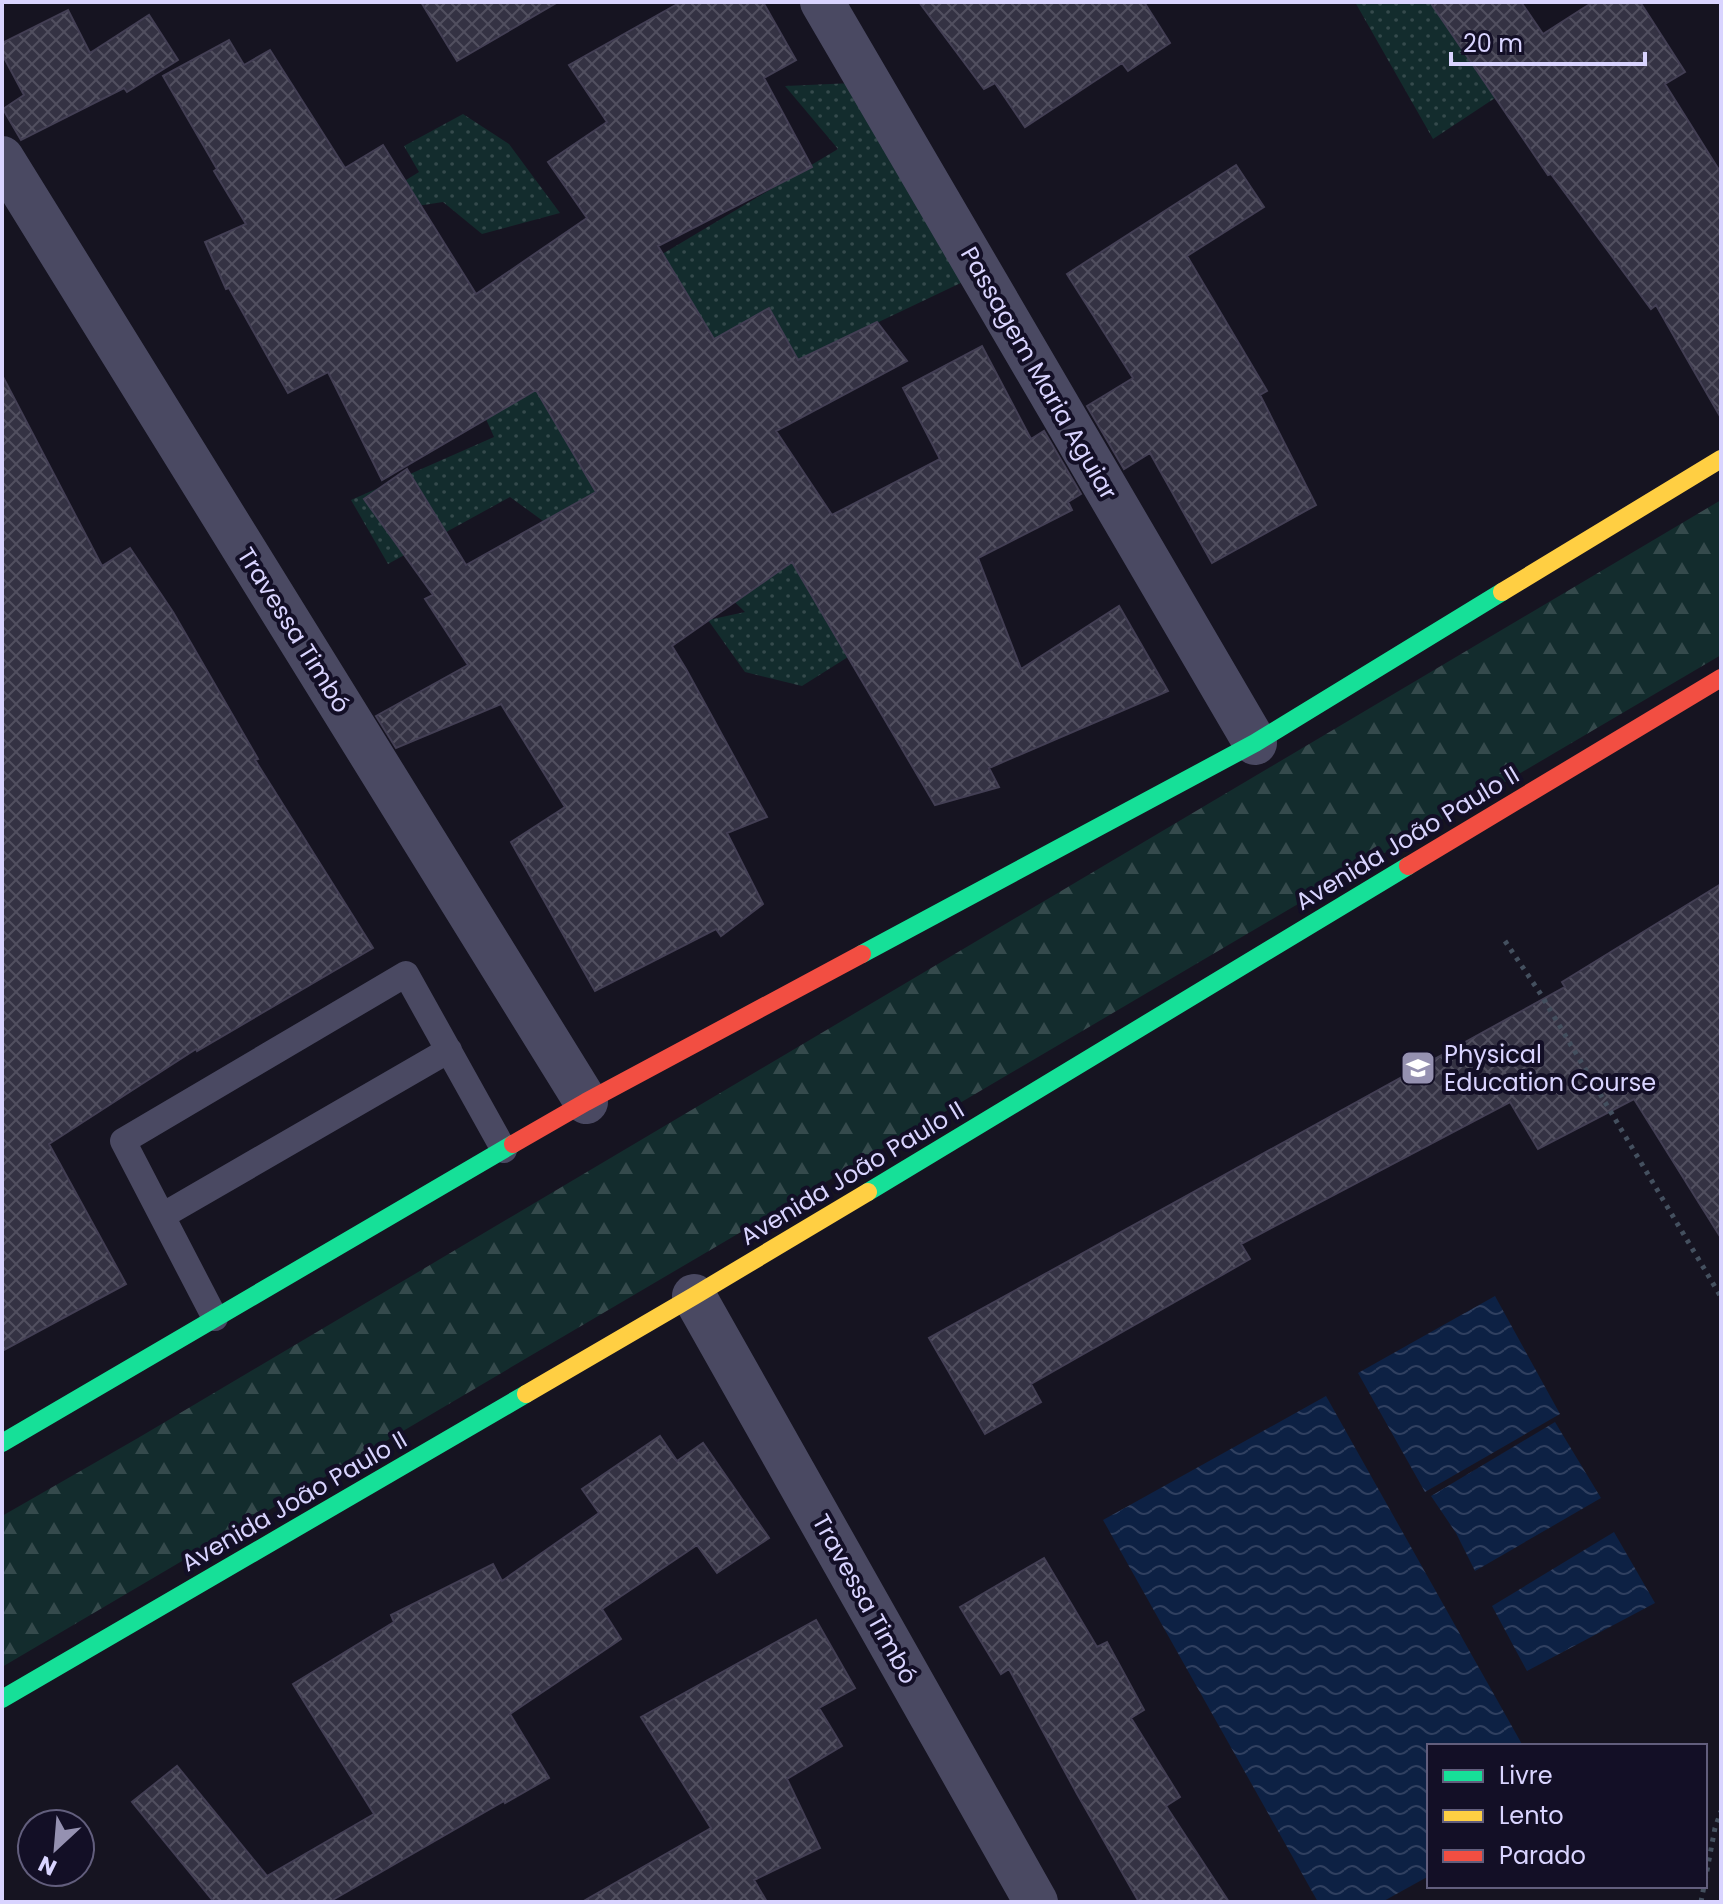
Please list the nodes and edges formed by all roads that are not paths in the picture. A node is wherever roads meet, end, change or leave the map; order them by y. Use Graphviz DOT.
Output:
graph roads {
  1 [pos="822,2"];
  2 [pos="2,158"];
  3 [pos="1721,459"];
  4 [pos="1721,678"];
  5 [pos="1255,743"];
  6 [pos="449,1050"];
  7 [pos="586,1102"];
  8 [pos="504,1150"];
  9 [pos="162,1216"];
  10 [pos="694,1296"];
  11 [pos="215,1318"];
  12 [pos="2,1443"];
  13 [pos="2,1699"];
  14 [pos="1036,1902"];
  1 -- 5 [label="street, Passagem Maria Aguiar"];
  2 -- 7 [label="street, Travessa Timbó"];
  3 -- 5 [label="main road"];
  4 -- 10 [label="main road, Avenida João Paulo II"];
  5 -- 7 [label="main road"];
  6 -- 8 [label="lane"];
  6 -- 9 [label="lane"];
  6 -- 9 [label="lane"];
  7 -- 8 [label="main road"];
  8 -- 11 [label="main road"];
  9 -- 11 [label="lane"];
  10 -- 13 [label="main road, Avenida João Paulo II"];
  10 -- 14 [label="street, Travessa Timbó"];
  11 -- 12 [label="main road"];
}
